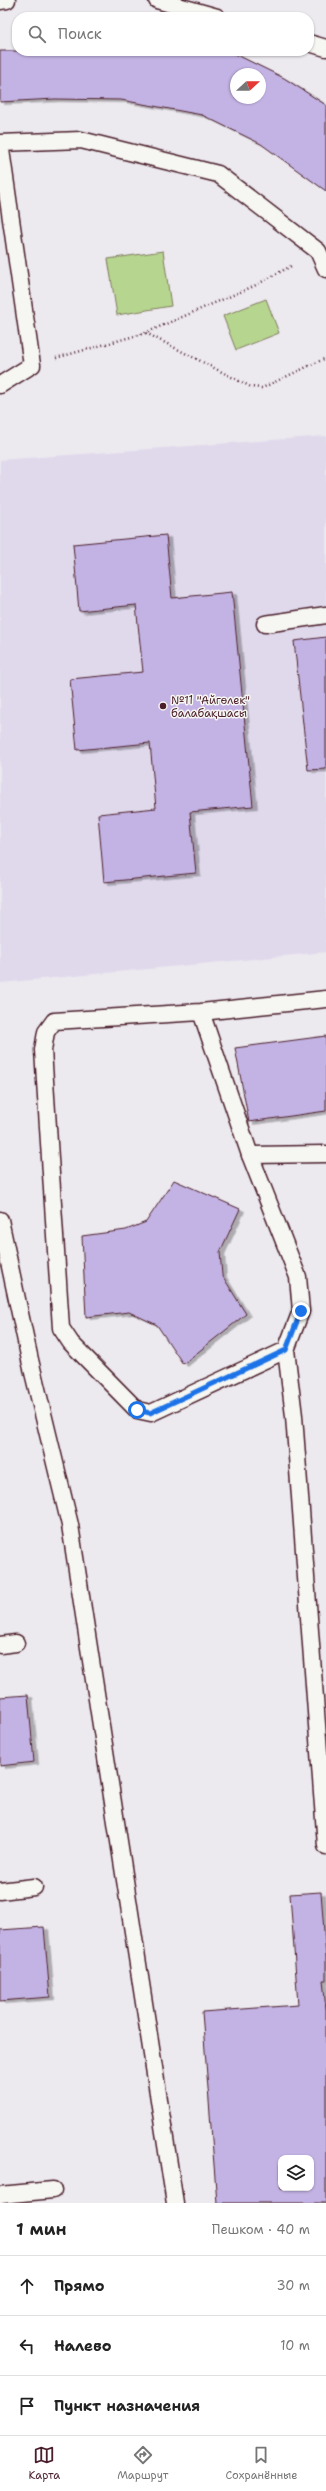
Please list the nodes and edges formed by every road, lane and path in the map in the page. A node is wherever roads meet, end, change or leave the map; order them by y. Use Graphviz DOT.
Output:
graph roads {
  1 [pos="0,0"];
  2 [pos="7,0"];
  3 [pos="157,0"];
  4 [pos="199,12"];
  5 [pos="314,44"];
  6 [pos="326,48"];
  7 [pos="318,251"];
  8 [pos="326,269"];
  9 [pos="145,333"];
  10 [pos="326,358"];
  11 [pos="32,365"];
  12 [pos="0,385"];
  13 [pos="326,615"];
  14 [pos="265,624"];
  15 [pos="326,999"];
  16 [pos="201,1012"];
  17 [pos="326,1154"];
  18 [pos="250,1155"];
  19 [pos="0,1220"];
  20 [pos="286,1350"];
  21 [pos="16,1643"];
  22 [pos="0,1645"];
  23 [pos="326,1846"];
  24 [pos="34,1887"];
  25 [pos="0,1891"];
  26 [pos="53,2190"];
  27 [pos="0,2195"];
  28 [pos="175,2203"];
  1 -- 2 [label="lane"];
  3 -- 4 [label="lane"];
  5 -- 6 [label="lane"];
  7 -- 8 [label="lane"];
  7 -- 9 [label="path"];
  7 -- 11 [label="lane"];
  9 -- 10 [label="path"];
  9 -- 11 [label="path"];
  11 -- 12 [label="lane"];
  13 -- 14 [label="lane"];
  15 -- 16 [label="lane"];
  16 -- 18 [label="lane"];
  16 -- 20 [label="lane"];
  17 -- 18 [label="lane"];
  18 -- 20 [label="lane"];
  19 -- 28 [label="lane"];
  20 -- 23 [label="lane"];
  21 -- 22 [label="lane"];
  24 -- 25 [label="lane"];
  26 -- 27 [label="lane"];
}
